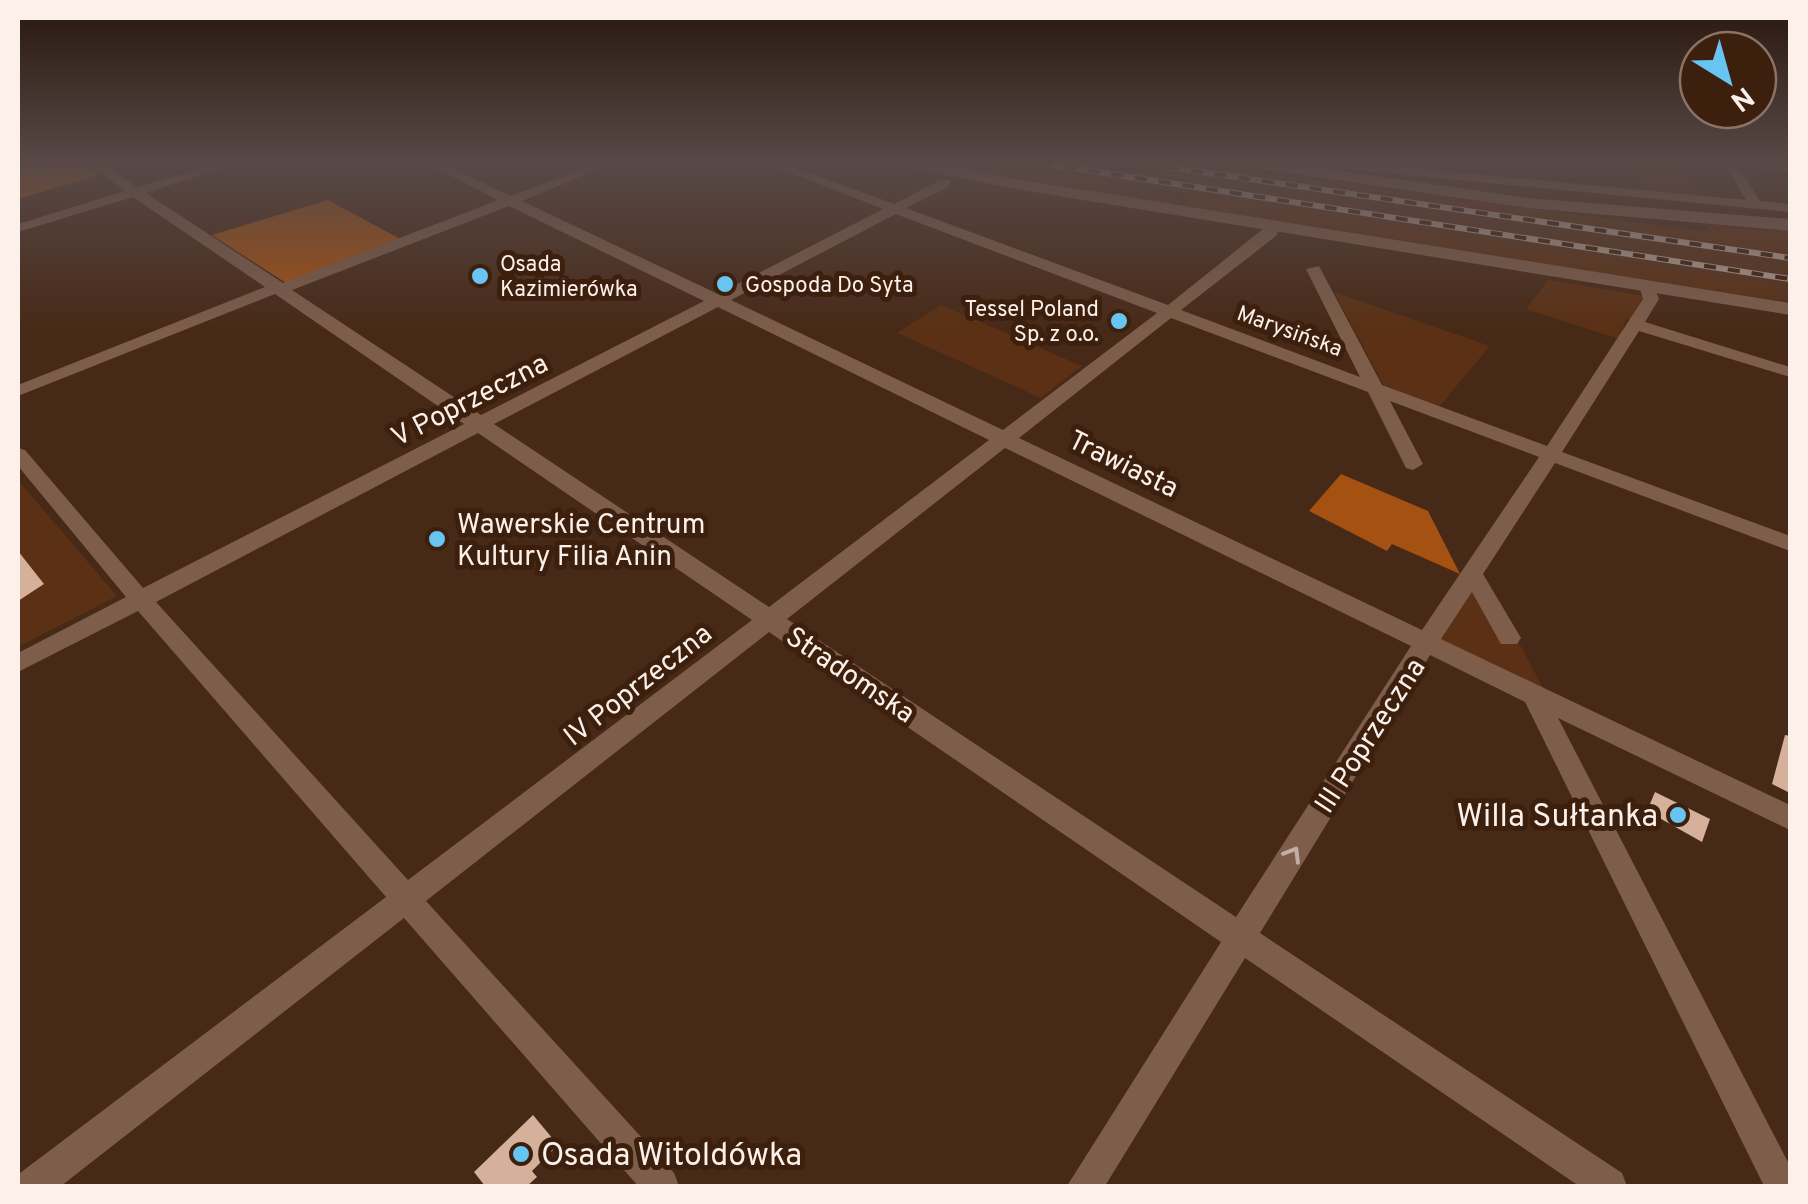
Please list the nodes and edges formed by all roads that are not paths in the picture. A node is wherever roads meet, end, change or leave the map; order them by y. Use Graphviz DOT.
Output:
graph roads {
  1 [pos="47,219"];
  2 [pos="176,219"];
  3 [pos="462,219"];
  4 [pos="551,219"];
  5 [pos="876,219"];
  6 [pos="923,219"];
  7 [pos="1237,219"];
  8 [pos="1721,219"];
  9 [pos="1273,225"];
  10 [pos="1790,225"];
  11 [pos="18,228"];
  12 [pos="1314,269"];
  13 [pos="1646,285"];
  14 [pos="281,288"];
  15 [pos="718,301"];
  16 [pos="1790,308"];
  17 [pos="1169,312"];
  18 [pos="1635,324"];
  19 [pos="1790,372"];
  20 [pos="1375,388"];
  21 [pos="18,391"];
  22 [pos="481,424"];
  23 [pos="1004,438"];
  24 [pos="18,454"];
  25 [pos="1553,456"];
  26 [pos="1413,464"];
  27 [pos="1790,544"];
  28 [pos="1472,573"];
  29 [pos="140,599"];
  30 [pos="770,619"];
  31 [pos="1509,638"];
  32 [pos="1428,642"];
  33 [pos="18,662"];
  34 [pos="1533,693"];
  35 [pos="1790,818"];
  36 [pos="406,899"];
  37 [pos="1243,938"];
  38 [pos="33,1186"];
  39 [pos="661,1186"];
  40 [pos="1085,1186"];
  41 [pos="1609,1186"];
  42 [pos="1782,1186"];
  1 -- 11 [label="street"];
  2 -- 14 [label="street, Stradomska"];
  3 -- 14 [label="street"];
  4 -- 15 [label="street, Trawiasta"];
  5 -- 15 [label="street, V Poprzeczna"];
  6 -- 17 [label="street, Marysińska"];
  7 -- 9 [label="main road"];
  8 -- 10 [label="main road"];
  9 -- 13 [label="main road"];
  9 -- 17 [label="street, IV Poprzeczna"];
  12 -- 20 [label="street"];
  13 -- 16 [label="main road"];
  13 -- 18 [label="street, III Poprzeczna"];
  14 -- 21 [label="street"];
  14 -- 22 [label="street, Stradomska"];
  15 -- 22 [label="street, V Poprzeczna"];
  15 -- 23 [label="street, Trawiasta"];
  17 -- 20 [label="street, Marysińska"];
  17 -- 23 [label="street, IV Poprzeczna"];
  18 -- 19 [label="street"];
  18 -- 25 [label="street, III Poprzeczna"];
  20 -- 25 [label="street, Marysińska"];
  20 -- 26 [label="street"];
  22 -- 29 [label="street, V Poprzeczna"];
  22 -- 30 [label="street, Stradomska"];
  23 -- 30 [label="street, IV Poprzeczna"];
  23 -- 32 [label="street, Trawiasta"];
  24 -- 29 [label="street"];
  25 -- 27 [label="street, Marysińska"];
  25 -- 28 [label="street, III Poprzeczna"];
  28 -- 31 [label="street"];
  28 -- 32 [label="street, III Poprzeczna"];
  29 -- 33 [label="street, V Poprzeczna"];
  29 -- 36 [label="street"];
  30 -- 36 [label="street, IV Poprzeczna"];
  30 -- 37 [label="street, Stradomska"];
  32 -- 34 [label="street, Trawiasta"];
  37 -- 32 [label="street, III Poprzeczna, one-way"];
  34 -- 35 [label="street, Trawiasta"];
  34 -- 42 [label="street"];
  36 -- 38 [label="street, IV Poprzeczna"];
  36 -- 39 [label="street"];
  37 -- 40 [label="street, III Poprzeczna"];
  37 -- 41 [label="street, Stradomska"];
}
